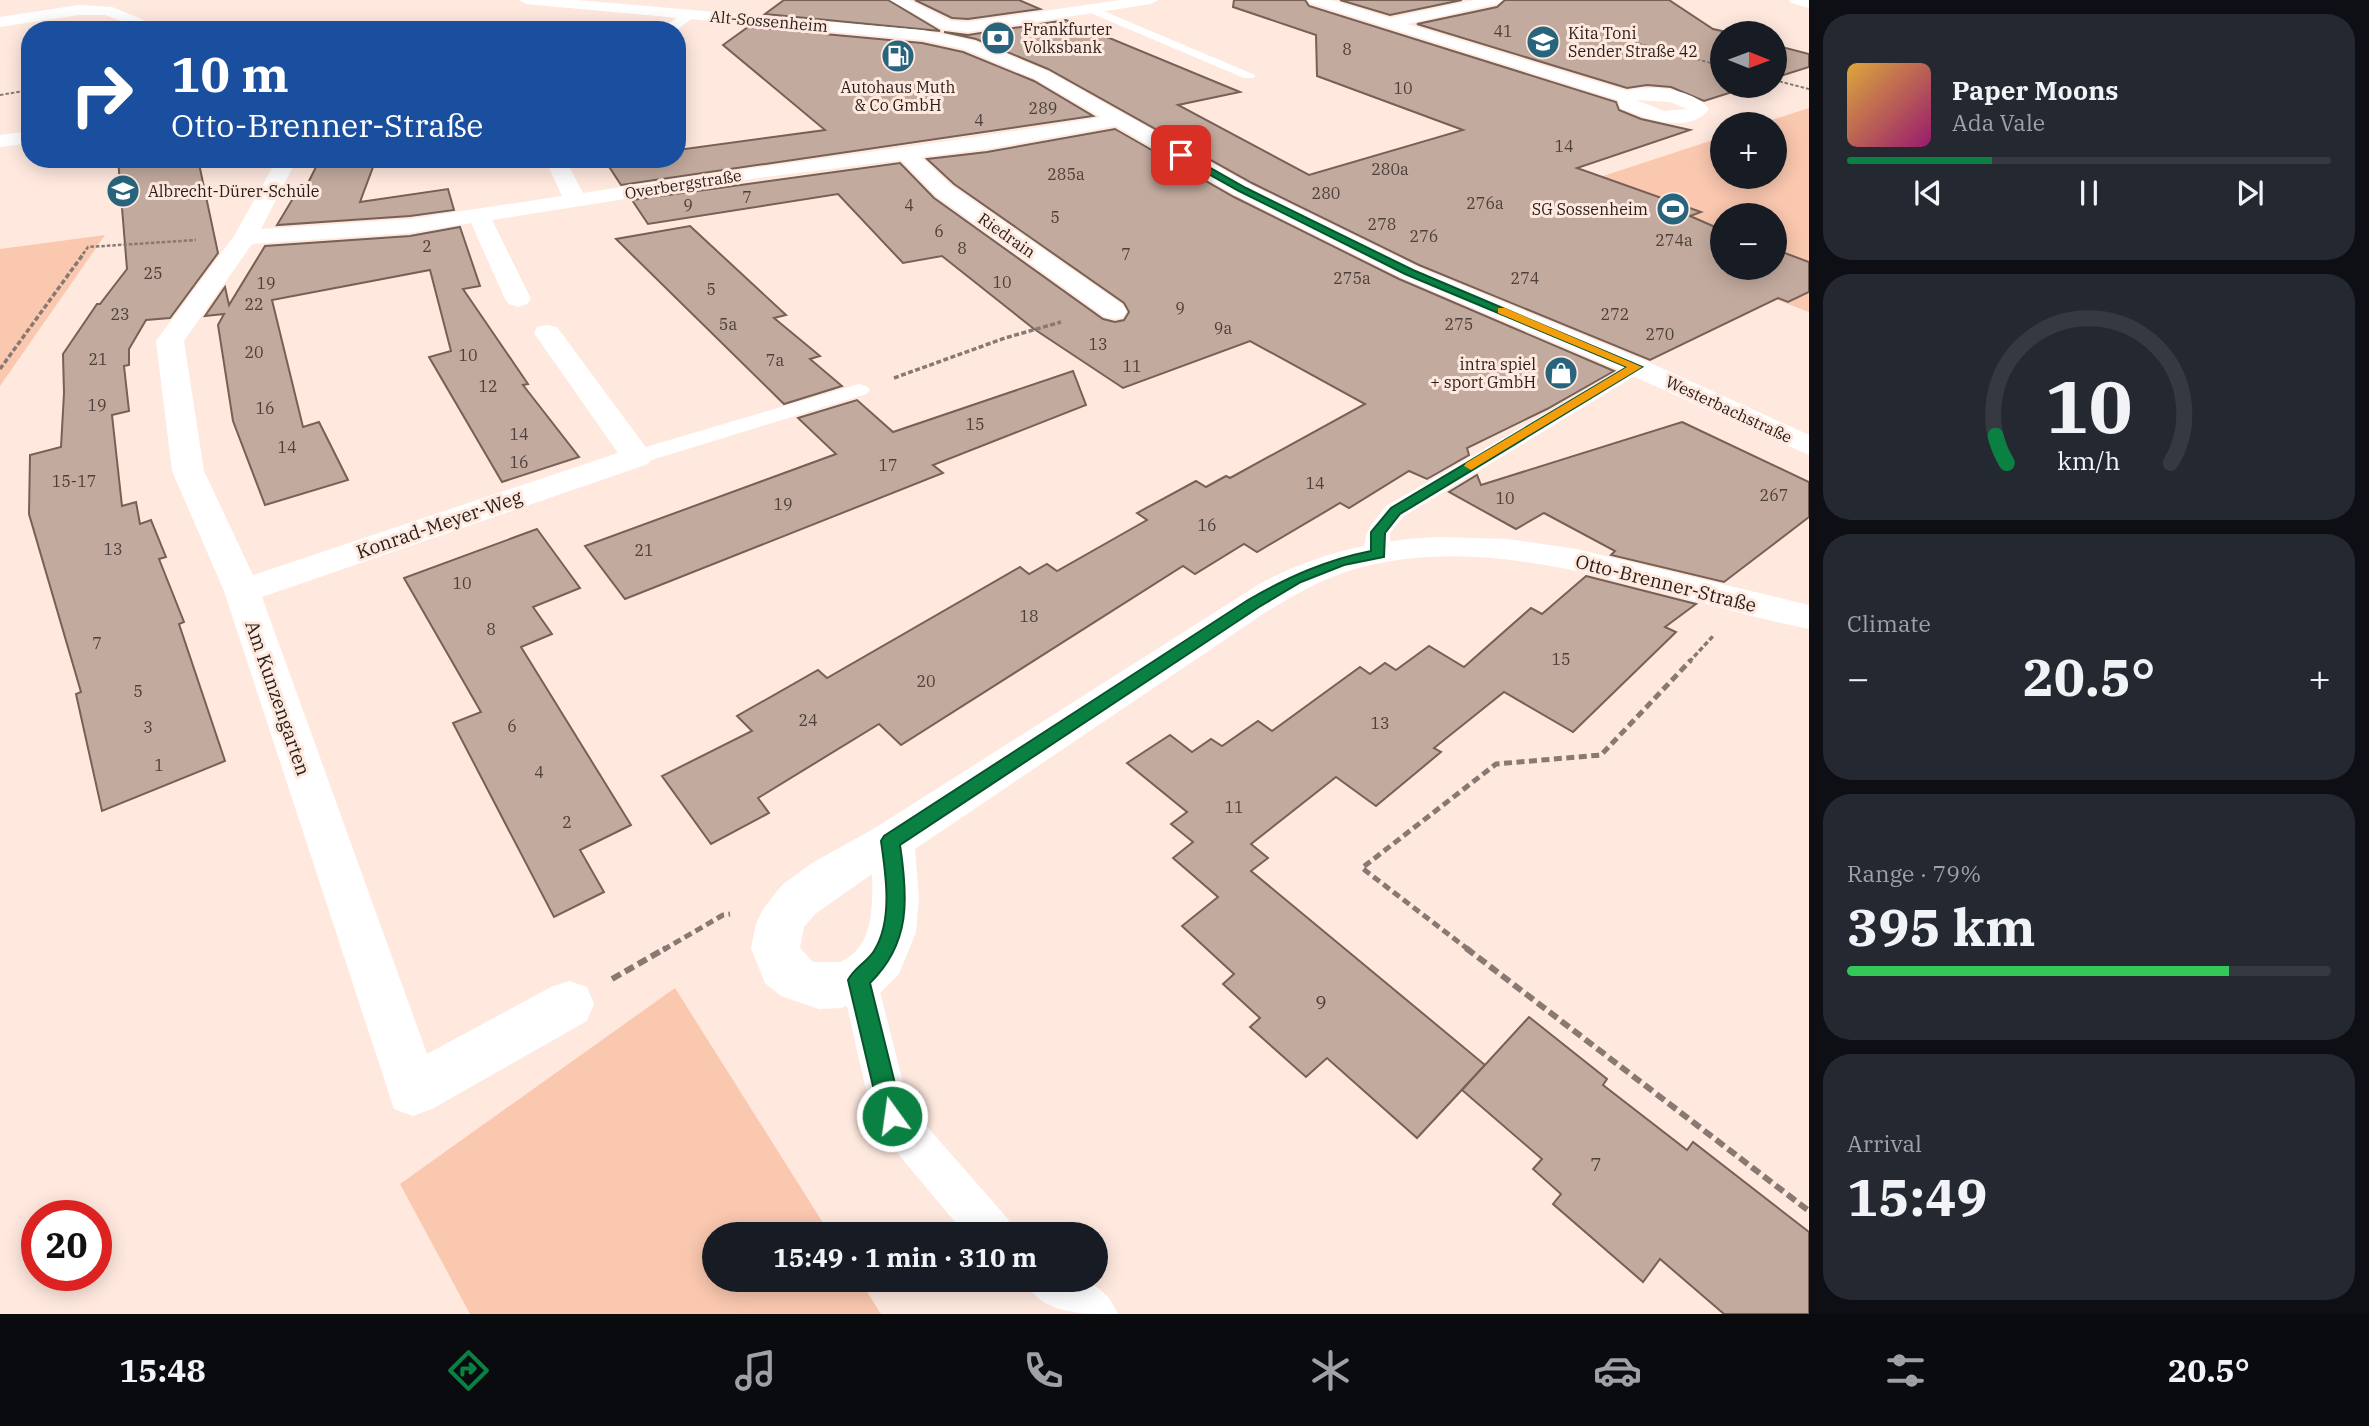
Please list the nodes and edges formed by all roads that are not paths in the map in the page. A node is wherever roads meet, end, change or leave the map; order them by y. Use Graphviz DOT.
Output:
graph roads {
  1 [pos="526,0"];
  2 [pos="897,0"];
  3 [pos="1315,0"];
  4 [pos="1496,0"];
  5 [pos="1797,0"];
  6 [pos="1140,1"];
  7 [pos="1809,3"];
  8 [pos="1090,9"];
  9 [pos="690,14"];
  10 [pos="136,21"];
  11 [pos="680,21"];
  12 [pos="0,22"];
  13 [pos="1388,23"];
  14 [pos="964,36"];
  15 [pos="1249,75"];
  16 [pos="1627,97"];
  17 [pos="1119,120"];
  18 [pos="21,138"];
  19 [pos="0,141"];
  20 [pos="905,153"];
  21 [pos="282,168"];
  22 [pos="560,168"];
  23 [pos="576,201"];
  24 [pos="479,216"];
  25 [pos="246,237"];
  26 [pos="518,299"];
  27 [pos="1111,310"];
  28 [pos="547,333"];
  29 [pos="1636,367"];
  30 [pos="859,390"];
  31 [pos="1809,446"];
  32 [pos="637,457"];
  33 [pos="1378,554"];
  34 [pos="242,591"];
  35 [pos="1809,617"];
  36 [pos="891,841"];
  37 [pos="859,980"];
  38 [pos="569,1004"];
  39 [pos="983,1222"];
  40 [pos="1064,1292"];
  41 [pos="1095,1314"];
  1 -- 9 [label="street, Alt-Sossenheim"];
  2 -- 14 [label="street"];
  3 -- 13 [label="street"];
  4 -- 13 [label="street"];
  5 -- 7 [label="street"];
  6 -- 8 [label="street"];
  8 -- 14 [label="street"];
  8 -- 15 [label="lane"];
  9 -- 11 [label="street"];
  9 -- 14 [label="street, Alt-Sossenheim"];
  10 -- 12 [label="street"];
  13 -- 16 [label="street"];
  14 -- 17 [label="street, Westerbachstraße"];
  17 -- 20 [label="street, Overbergstraße"];
  17 -- 29 [label="street, Westerbachstraße"];
  18 -- 19 [label="street"];
  20 -- 23 [label="street, Overbergstraße"];
  20 -- 27 [label="street, Riedrain"];
  21 -- 25 [label="street, Am Kunzengarten"];
  22 -- 23 [label="street"];
  23 -- 24 [label="street, Overbergstraße"];
  24 -- 25 [label="street, Overbergstraße"];
  24 -- 26 [label="street"];
  25 -- 34 [label="street, Am Kunzengarten"];
  28 -- 32 [label="street"];
  29 -- 31 [label="street, Westerbachstraße"];
  29 -- 33 [label="lane"];
  30 -- 32 [label="lane, Konrad-Meyer-Weg"];
  32 -- 34 [label="street, Konrad-Meyer-Weg"];
  33 -- 35 [label="street, Otto-Brenner-Straße"];
  33 -- 36 [label="street, Otto-Brenner-Straße"];
  34 -- 38 [label="street, Am Kunzengarten"];
  36 -- 37 [label="street"];
  36 -- 37 [label="street, Otto-Brenner-Straße"];
  37 -- 39 [label="lane"];
  40 -- 41 [label="lane"];
}
